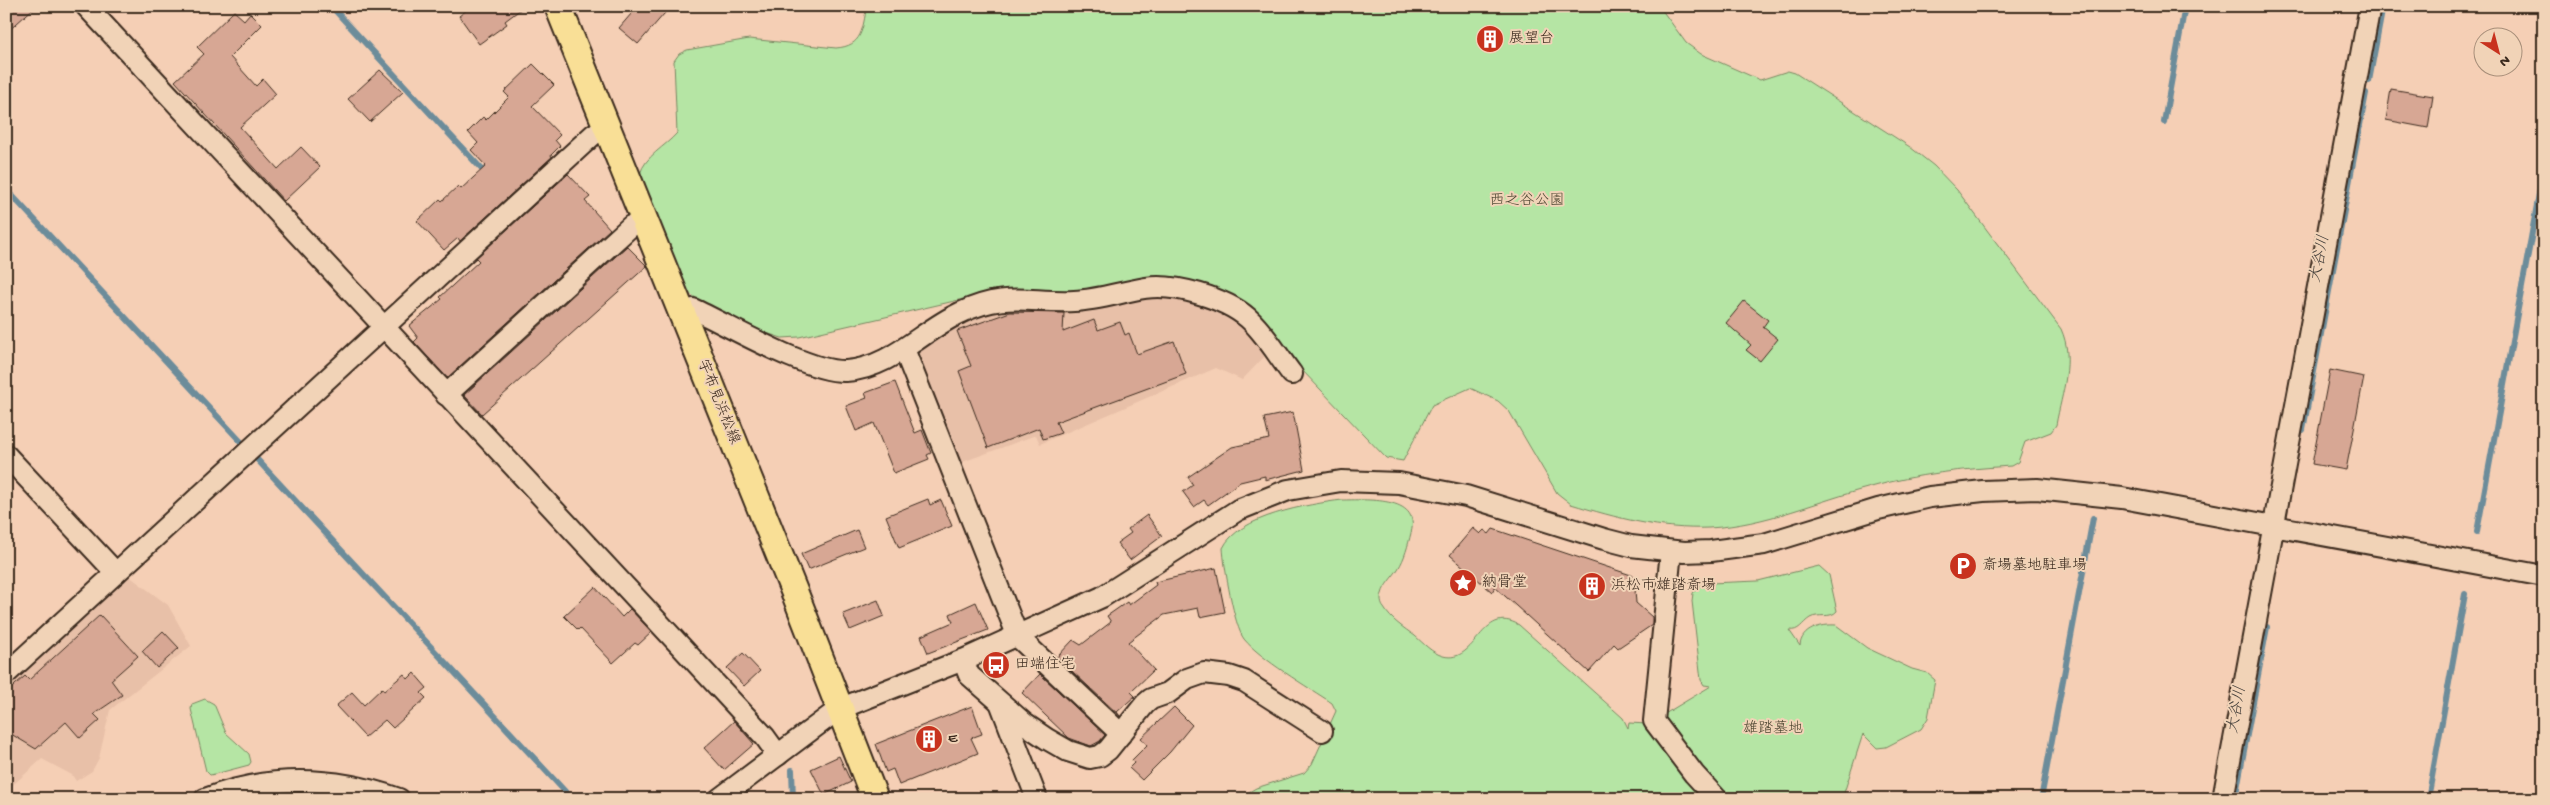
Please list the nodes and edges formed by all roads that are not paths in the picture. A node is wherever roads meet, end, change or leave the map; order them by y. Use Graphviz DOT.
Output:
graph roads {
  1 [pos="86,6"];
  2 [pos="558,6"];
  3 [pos="2370,6"];
  4 [pos="607,129"];
  5 [pos="644,220"];
  6 [pos="682,313"];
  7 [pos="383,328"];
  8 [pos="904,349"];
  9 [pos="1292,374"];
  10 [pos="446,395"];
  11 [pos="6,454"];
  12 [pos="2272,528"];
  13 [pos="1671,551"];
  14 [pos="116,573"];
  15 [pos="2544,576"];
  16 [pos="1018,637"];
  17 [pos="963,660"];
  18 [pos="6,674"];
  19 [pos="999,701"];
  20 [pos="839,709"];
  21 [pos="1322,731"];
  22 [pos="1122,734"];
  23 [pos="778,755"];
  24 [pos="205,799"];
  25 [pos="399,799"];
  26 [pos="719,799"];
  27 [pos="875,799"];
  28 [pos="1037,799"];
  29 [pos="1717,799"];
  30 [pos="2223,799"];
  1 -- 7 [label="street"];
  2 -- 4 [label="main road, 宇布見浜松線"];
  3 -- 12 [label="street"];
  4 -- 5 [label="main road, 宇布見浜松線"];
  4 -- 7 [label="street"];
  5 -- 6 [label="main road, 宇布見浜松線"];
  5 -- 10 [label="street"];
  6 -- 8 [label="street"];
  6 -- 20 [label="main road, 宇布見浜松線"];
  7 -- 10 [label="street"];
  7 -- 14 [label="street"];
  8 -- 9 [label="street"];
  8 -- 16 [label="street"];
  10 -- 23 [label="street"];
  11 -- 14 [label="street"];
  12 -- 13 [label="street"];
  12 -- 15 [label="street"];
  12 -- 30 [label="street"];
  13 -- 16 [label="street"];
  13 -- 29 [label="street"];
  14 -- 18 [label="street"];
  16 -- 17 [label="street"];
  16 -- 22 [label="street"];
  17 -- 19 [label="street"];
  17 -- 20 [label="street"];
  19 -- 22 [label="street"];
  19 -- 28 [label="street"];
  20 -- 23 [label="street"];
  20 -- 27 [label="main road, 宇布見浜松線"];
  21 -- 22 [label="street"];
  23 -- 26 [label="street"];
  24 -- 25 [label="street"];
}
